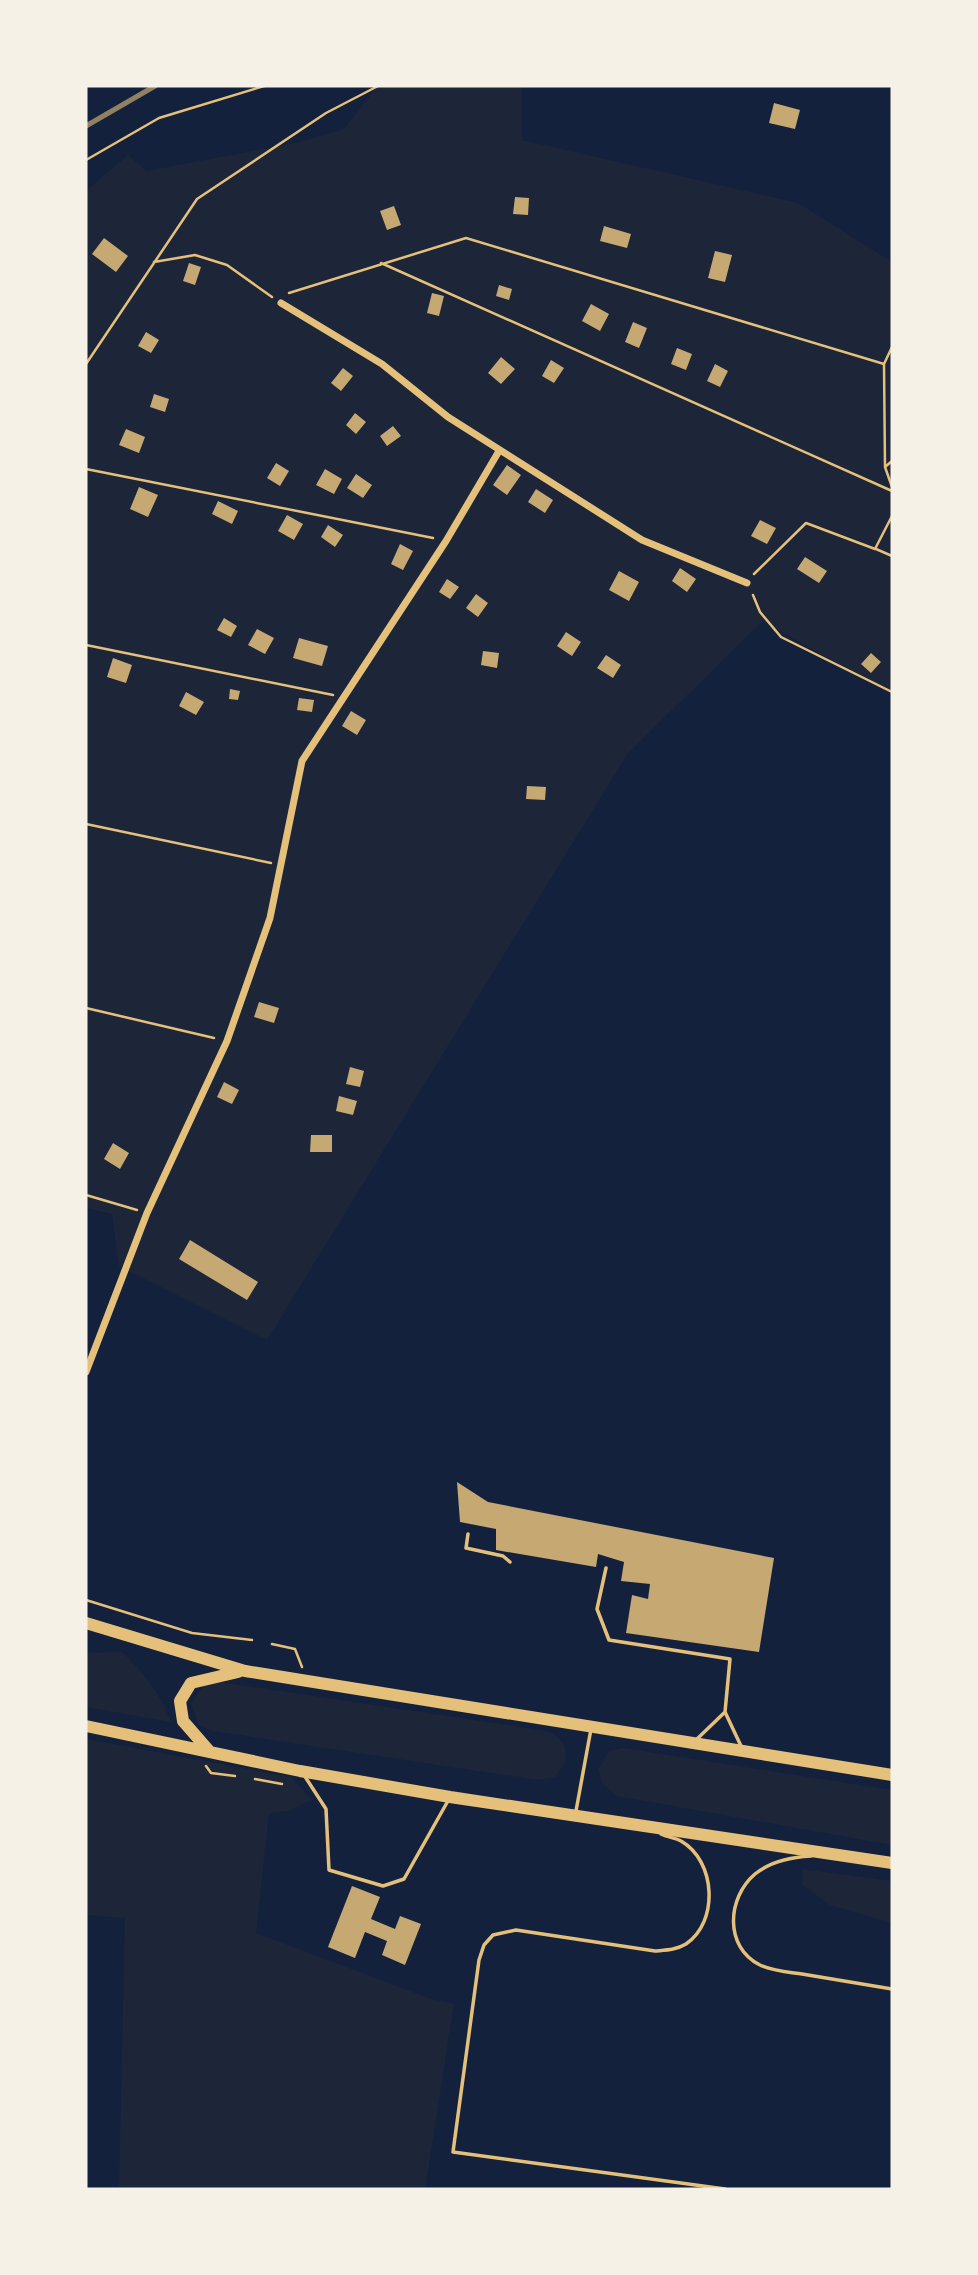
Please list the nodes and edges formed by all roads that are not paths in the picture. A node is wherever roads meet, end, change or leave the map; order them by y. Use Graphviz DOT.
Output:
graph roads {
  1 [pos="281,303"];
  2 [pos="499,451"];
  3 [pos="747,583"];
  4 [pos="86,1372"];
  5 [pos="468,1534"];
  6 [pos="509,1562"];
  7 [pos="606,1568"];
  8 [pos="86,1623"];
  9 [pos="245,1671"];
  10 [pos="725,1712"];
  11 [pos="86,1726"];
  12 [pos="591,1727"];
  13 [pos="688,1743"];
  14 [pos="210,1752"];
  15 [pos="747,1753"];
  16 [pos="300,1771"];
  17 [pos="892,1774"];
  18 [pos="450,1797"];
  19 [pos="575,1817"];
  20 [pos="633,1824"];
  21 [pos="841,1854"];
  22 [pos="892,1863"];
  23 [pos="892,1989"];
  24 [pos="691,2187"];
  25 [pos="725,2189"];
  1 -- 2 [label="street"];
  2 -- 3 [label="street"];
  2 -- 4 [label="street"];
  5 -- 6 [label="lane"];
  7 -- 10 [label="lane"];
  8 -- 9 [label="highway"];
  9 -- 12 [label="highway"];
  9 -- 14 [label="highway"];
  10 -- 13 [label="lane"];
  10 -- 15 [label="lane"];
  11 -- 14 [label="highway"];
  12 -- 13 [label="highway"];
  12 -- 19 [label="lane"];
  13 -- 15 [label="highway"];
  14 -- 16 [label="highway"];
  15 -- 17 [label="highway"];
  16 -- 18 [label="highway"];
  16 -- 18 [label="lane"];
  18 -- 19 [label="highway"];
  19 -- 20 [label="highway"];
  20 -- 21 [label="highway"];
  20 -- 24 [label="lane"];
  21 -- 22 [label="highway"];
  21 -- 23 [label="lane"];
  24 -- 25 [label="lane"];
}
